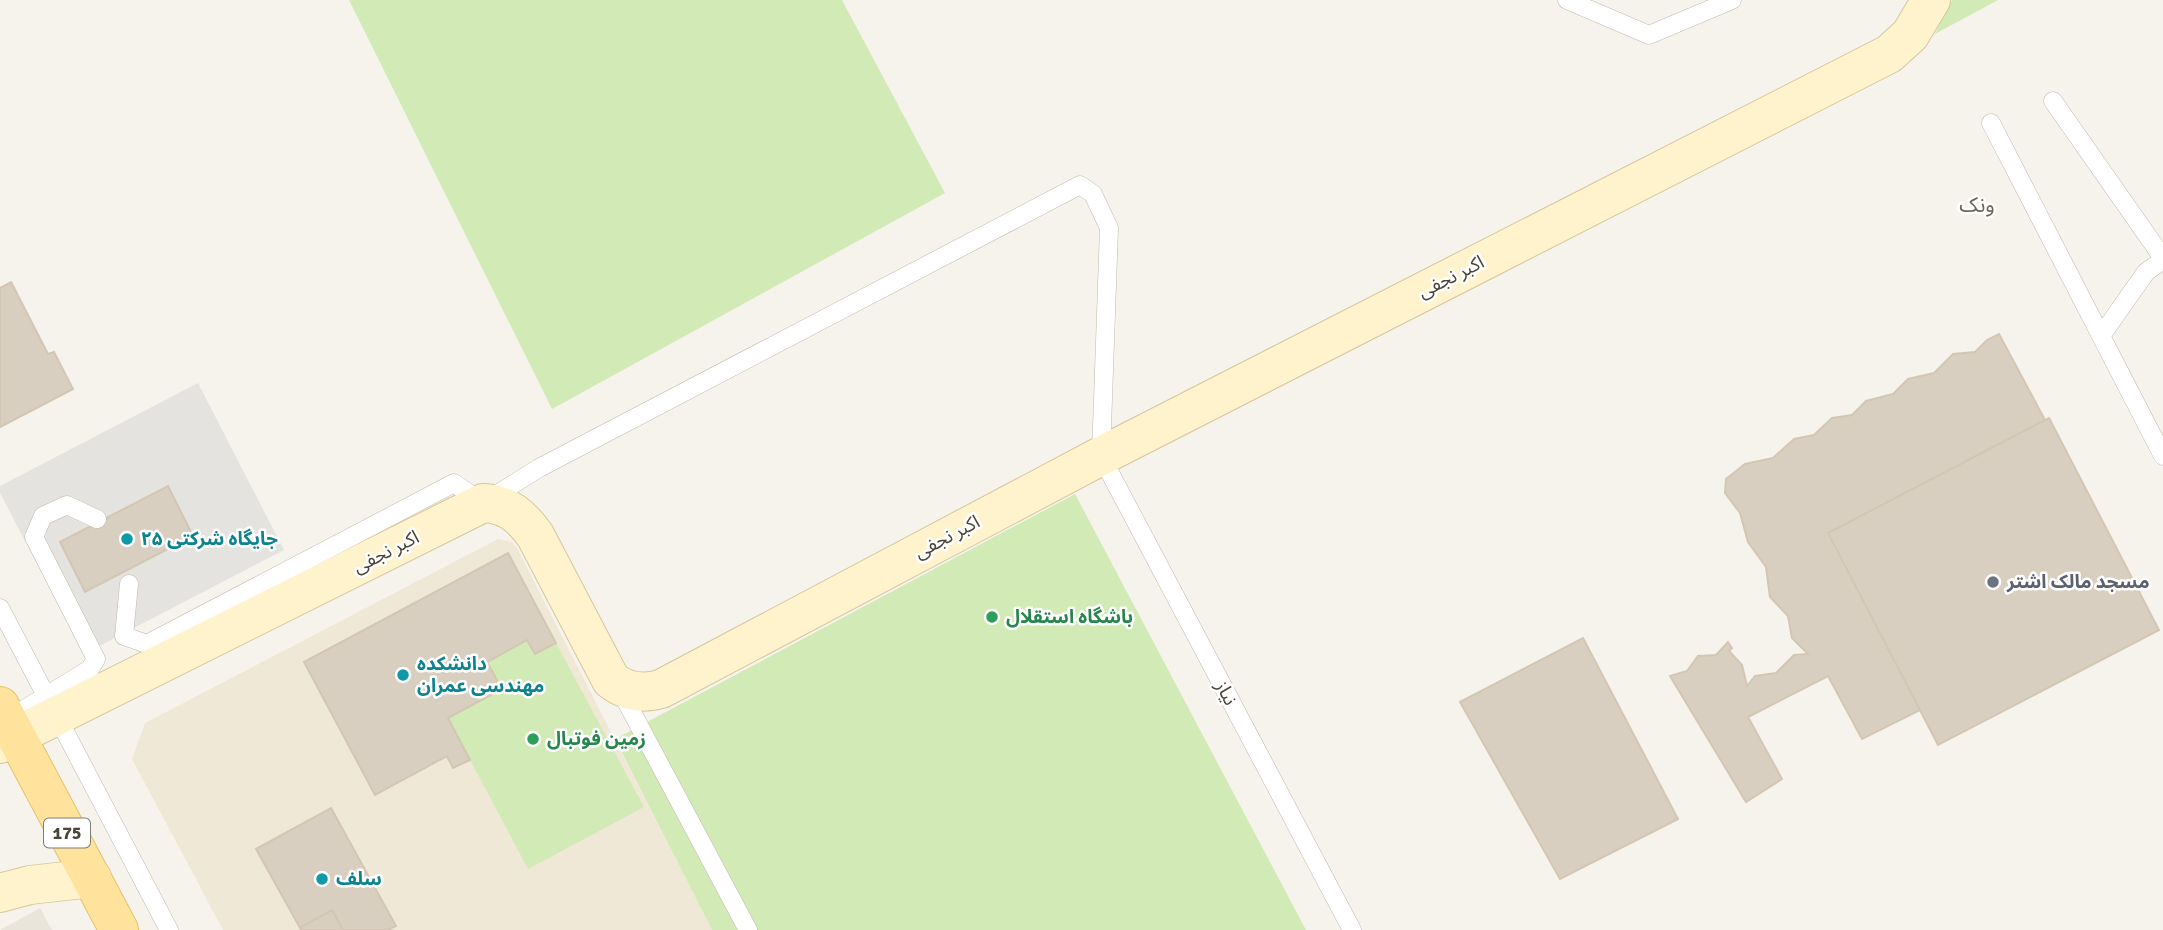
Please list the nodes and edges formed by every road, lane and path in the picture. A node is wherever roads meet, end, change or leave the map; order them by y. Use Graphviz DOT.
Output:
graph roads {
  1 [pos="1567,0"];
  2 [pos="1732,0"];
  3 [pos="1931,0"];
  4 [pos="2053,101"];
  5 [pos="1991,123"];
  6 [pos="2163,259"];
  7 [pos="2101,336"];
  8 [pos="1101,456"];
  9 [pos="2163,456"];
  10 [pos="484,503"];
  11 [pos="97,519"];
  12 [pos="129,584"];
  13 [pos="0,608"];
  14 [pos="617,685"];
  15 [pos="52,706"];
  16 [pos="4,726"];
  17 [pos="92,878"];
  18 [pos="0,893"];
  19 [pos="119,930"];
  20 [pos="169,930"];
  21 [pos="748,930"];
  22 [pos="1352,930"];
  1 -- 2 [label="lane"];
  3 -- 8 [label="main road, اکبر نجفی"];
  4 -- 6 [label="lane"];
  5 -- 7 [label="lane"];
  6 -- 7 [label="lane"];
  7 -- 9 [label="lane"];
  8 -- 10 [label="lane"];
  8 -- 14 [label="main road, اکبر نجفی"];
  8 -- 22 [label="lane, نیاز"];
  10 -- 12 [label="lane"];
  10 -- 14 [label="main road"];
  10 -- 15 [label="main road, اکبر نجفی"];
  11 -- 15 [label="lane"];
  13 -- 15 [label="lane"];
  14 -- 21 [label="lane"];
  15 -- 16 [label="main road, اکبر نجفی"];
  15 -- 20 [label="lane"];
  16 -- 17 [label="main road, 175"];
  17 -- 18 [label="main road"];
  17 -- 19 [label="main road, 175"];
}
